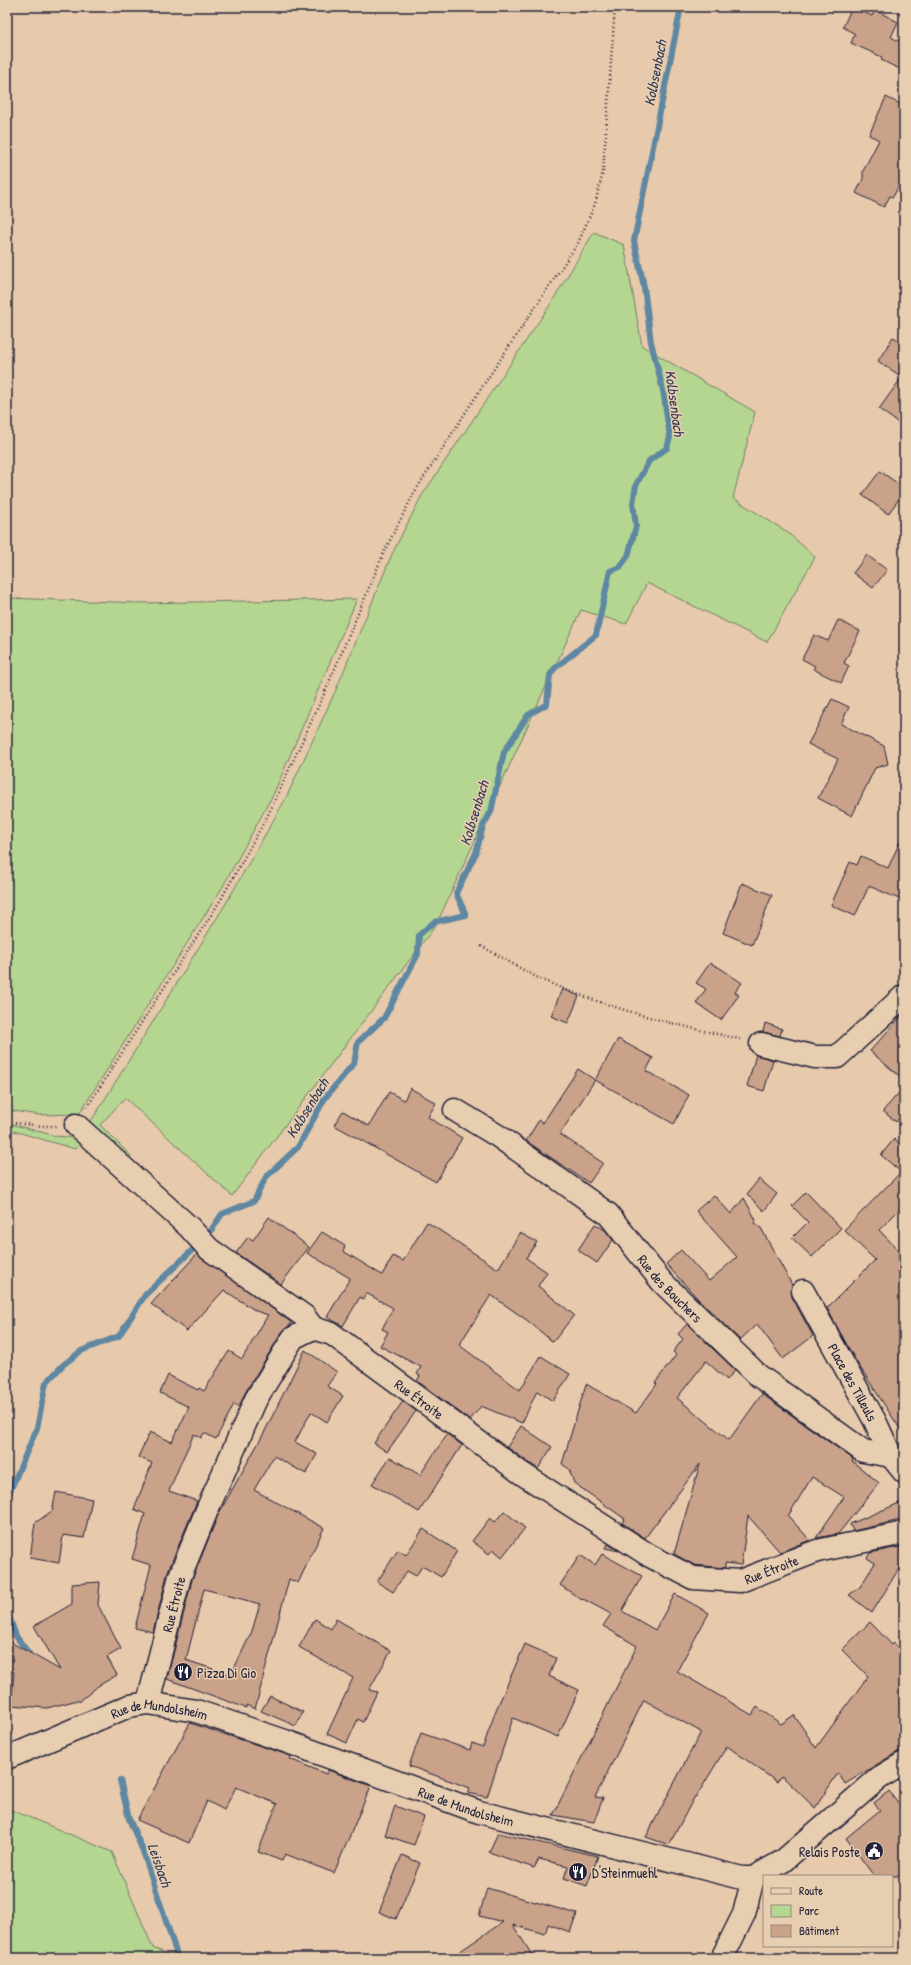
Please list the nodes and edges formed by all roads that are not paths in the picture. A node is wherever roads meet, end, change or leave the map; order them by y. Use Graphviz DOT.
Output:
graph roads {
  1 [pos="904,996"];
  2 [pos="761,1044"];
  3 [pos="455,1110"];
  4 [pos="76,1125"];
  5 [pos="803,1291"];
  6 [pos="313,1328"];
  7 [pos="897,1464"];
  8 [pos="904,1533"];
  9 [pos="148,1703"];
  10 [pos="7,1758"];
  11 [pos="904,1763"];
  12 [pos="753,1878"];
  13 [pos="722,1958"];
  1 -- 2 [label="street"];
  3 -- 7 [label="street, Rue des Bouchers"];
  4 -- 6 [label="street"];
  5 -- 7 [label="street, Place des Tilleuls"];
  6 -- 8 [label="street, Rue Étroite"];
  6 -- 9 [label="street, Rue Étroite"];
  9 -- 10 [label="street, Rue de Mundolsheim"];
  9 -- 12 [label="street, Rue de Mundolsheim"];
  11 -- 12 [label="street"];
  12 -- 13 [label="street"];
}
